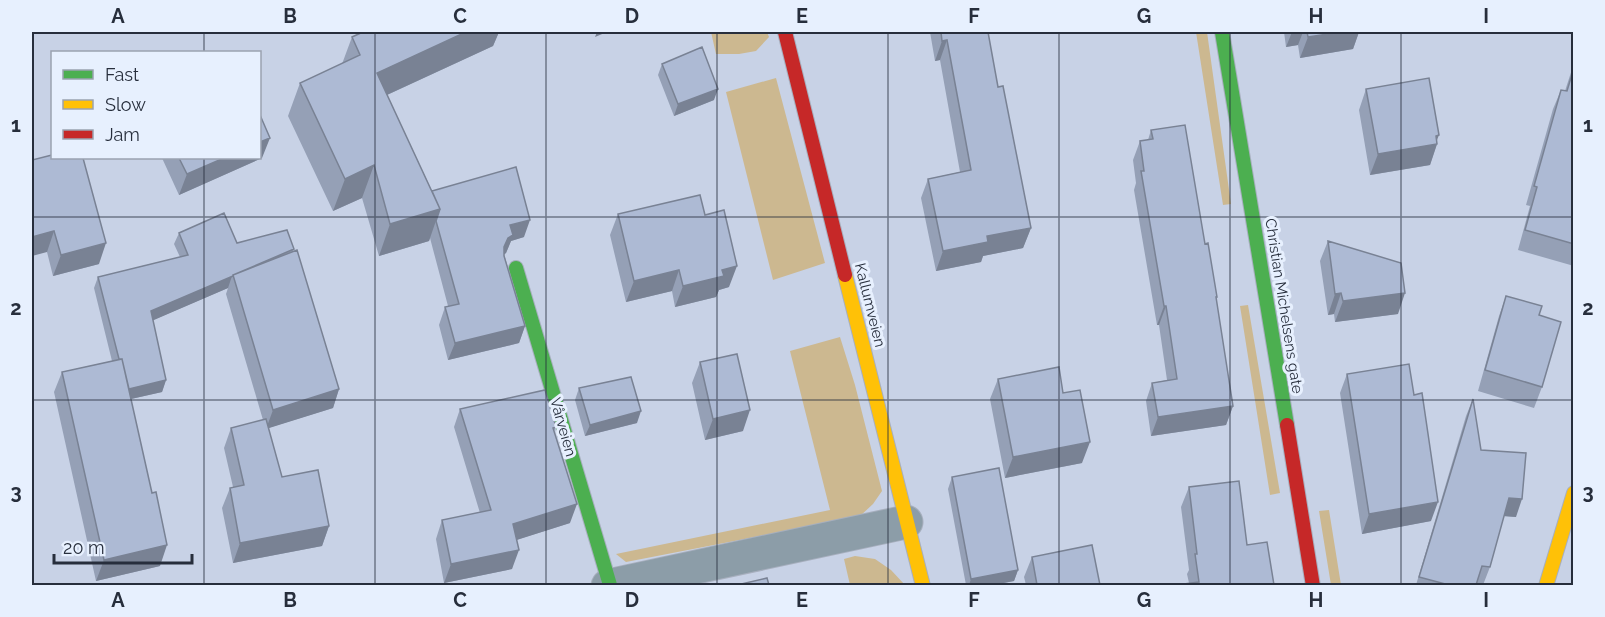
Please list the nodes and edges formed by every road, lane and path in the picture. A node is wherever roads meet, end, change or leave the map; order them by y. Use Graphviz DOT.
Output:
graph roads {
  1 [pos="785,32"];
  2 [pos="1222,32"];
  3 [pos="516,268"];
  4 [pos="1574,493"];
  5 [pos="906,522"];
  6 [pos="609,585"];
  7 [pos="923,585"];
  8 [pos="1313,585"];
  9 [pos="1546,585"];
  1 -- 5 [label="street, Kallumveien"];
  2 -- 8 [label="street, Christian Michelsens gate"];
  3 -- 6 [label="street, Vårveien"];
  4 -- 9 [label="street"];
  5 -- 6 [label="street, Vårveien"];
  5 -- 7 [label="street, Kallumveien"];
}
